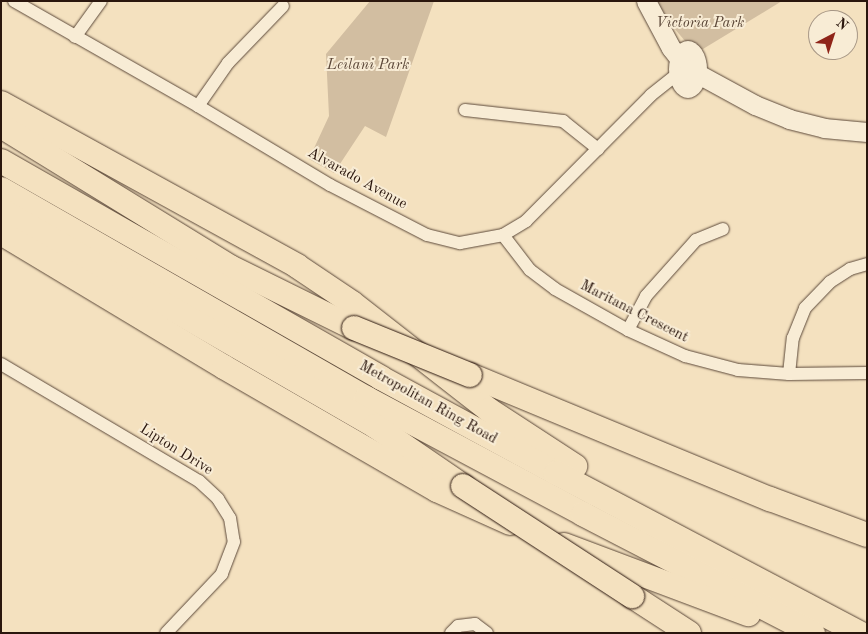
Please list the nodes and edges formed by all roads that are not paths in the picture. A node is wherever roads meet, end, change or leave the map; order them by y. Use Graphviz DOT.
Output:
graph roads {
  1 [pos="14,1"];
  2 [pos="101,1"];
  3 [pos="646,1"];
  4 [pos="283,6"];
  5 [pos="75,37"];
  6 [pos="685,61"];
  7 [pos="1,103"];
  8 [pos="198,106"];
  9 [pos="465,110"];
  10 [pos="1,126"];
  11 [pos="867,132"];
  12 [pos="1,133"];
  13 [pos="598,149"];
  14 [pos="1,161"];
  15 [pos="56,161"];
  16 [pos="1,189"];
  17 [pos="1,210"];
  18 [pos="1,222"];
  19 [pos="723,229"];
  20 [pos="1,233"];
  21 [pos="508,233"];
  22 [pos="867,264"];
  23 [pos="628,330"];
  24 [pos="1,364"];
  25 [pos="867,373"];
  26 [pos="788,374"];
  27 [pos="463,486"];
  28 [pos="867,535"];
  29 [pos="776,590"];
  30 [pos="166,633"];
  31 [pos="451,633"];
  32 [pos="487,633"];
  33 [pos="689,633"];
  34 [pos="787,633"];
  35 [pos="814,633"];
  36 [pos="860,633"];
  1 -- 5 [label="street, Alvarado Avenue"];
  2 -- 5 [label="street"];
  3 -- 6 [label="street"];
  4 -- 8 [label="street"];
  5 -- 8 [label="street, Alvarado Avenue"];
  6 -- 11 [label="street"];
  6 -- 13 [label="street, Alvarado Avenue"];
  7 -- 29 [label="highway"];
  8 -- 21 [label="street, Alvarado Avenue"];
  9 -- 13 [label="street"];
  10 -- 15 [label="highway"];
  12 -- 15 [label="highway"];
  13 -- 21 [label="street, Alvarado Avenue"];
  14 -- 29 [label="highway, Metropolitan Ring Road"];
  15 -- 28 [label="highway, bridge"];
  16 -- 35 [label="highway, Metropolitan Ring Road"];
  17 -- 27 [label="highway"];
  18 -- 27 [label="highway"];
  19 -- 23 [label="street"];
  20 -- 34 [label="highway"];
  21 -- 23 [label="street, Maritana Crescent"];
  22 -- 26 [label="street"];
  23 -- 26 [label="street, Maritana Crescent"];
  24 -- 30 [label="street, Lipton Drive"];
  25 -- 26 [label="street, Maritana Crescent"];
  27 -- 33 [label="highway, bridge"];
  29 -- 36 [label="highway, Metropolitan Ring Road"];
  31 -- 32 [label="street"];
}
